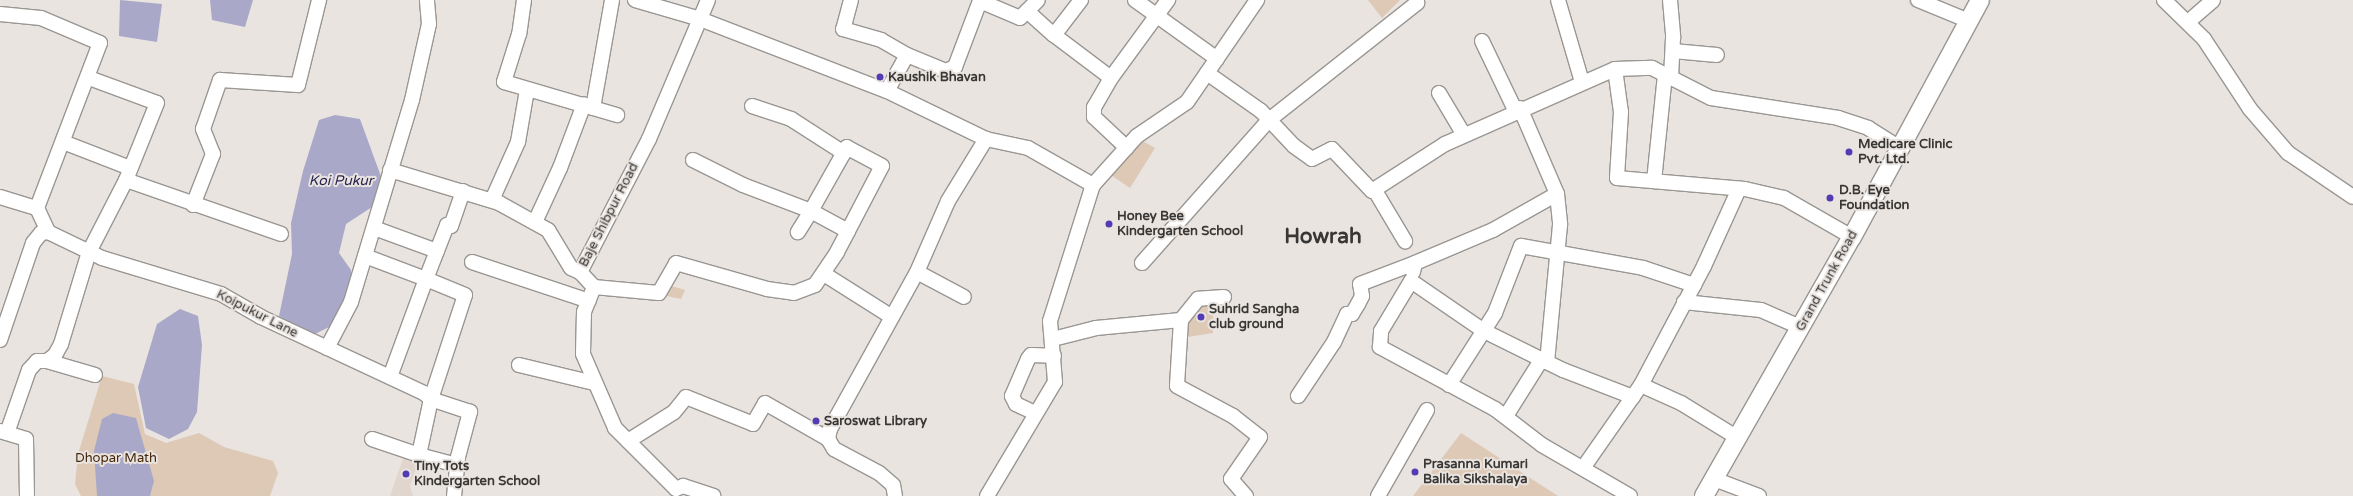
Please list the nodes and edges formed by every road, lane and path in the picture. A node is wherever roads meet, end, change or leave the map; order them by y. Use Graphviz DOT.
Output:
graph roads {
  1 [pos="318,0"];
  2 [pos="427,0"];
  3 [pos="524,0"];
  4 [pos="612,0"];
  5 [pos="634,0"];
  6 [pos="708,0"];
  7 [pos="851,0"];
  8 [pos="980,0"];
  9 [pos="1038,0"];
  10 [pos="1081,0"];
  11 [pos="1135,0"];
  12 [pos="1168,0"];
  13 [pos="1257,0"];
  14 [pos="1416,0"];
  15 [pos="1558,0"];
  16 [pos="1670,0"];
  17 [pos="1918,0"];
  18 [pos="1980,0"];
  19 [pos="2164,0"];
  20 [pos="2213,0"];
  21 [pos="1027,11"];
  22 [pos="0,14"];
  23 [pos="1157,16"];
  24 [pos="700,19"];
  25 [pos="1969,21"];
  26 [pos="2188,22"];
  27 [pos="1054,35"];
  28 [pos="1482,41"];
  29 [pos="1673,51"];
  30 [pos="907,54"];
  31 [pos="1717,55"];
  32 [pos="1217,60"];
  33 [pos="1615,69"];
  34 [pos="1207,73"];
  35 [pos="1668,76"];
  36 [pos="89,78"];
  37 [pos="1111,78"];
  38 [pos="1582,82"];
  39 [pos="528,90"];
  40 [pos="887,92"];
  41 [pos="1439,93"];
  42 [pos="588,106"];
  43 [pos="752,106"];
  44 [pos="1518,109"];
  45 [pos="617,115"];
  46 [pos="1269,120"];
  47 [pos="1464,135"];
  48 [pos="986,139"];
  49 [pos="63,142"];
  50 [pos="1127,148"];
  51 [pos="1900,148"];
  52 [pos="844,153"];
  53 [pos="693,160"];
  54 [pos="390,170"];
  55 [pos="128,174"];
  56 [pos="1654,181"];
  57 [pos="1093,186"];
  58 [pos="1374,189"];
  59 [pos="1739,189"];
  60 [pos="463,191"];
  61 [pos="1557,194"];
  62 [pos="0,197"];
  63 [pos="2353,197"];
  64 [pos="492,200"];
  65 [pos="193,205"];
  66 [pos="37,208"];
  67 [pos="811,211"];
  68 [pos="535,222"];
  69 [pos="374,228"];
  70 [pos="848,231"];
  71 [pos="48,232"];
  72 [pos="798,232"];
  73 [pos="281,234"];
  74 [pos="1852,237"];
  75 [pos="1405,241"];
  76 [pos="437,251"];
  77 [pos="89,252"];
  78 [pos="1557,255"];
  79 [pos="365,256"];
  80 [pos="472,262"];
  81 [pos="1142,263"];
  82 [pos="1415,263"];
  83 [pos="580,272"];
  84 [pos="917,272"];
  85 [pos="824,274"];
  86 [pos="426,279"];
  87 [pos="1412,281"];
  88 [pos="1694,285"];
  89 [pos="594,287"];
  90 [pos="964,297"];
  91 [pos="1224,297"];
  92 [pos="589,301"];
  93 [pos="1684,302"];
  94 [pos="892,317"];
  95 [pos="1181,320"];
  96 [pos="1800,327"];
  97 [pos="1484,331"];
  98 [pos="1053,339"];
  99 [pos="0,340"];
  100 [pos="327,348"];
  101 [pos="1054,356"];
  102 [pos="47,361"];
  103 [pos="1542,364"];
  104 [pos="519,365"];
  105 [pos="95,375"];
  106 [pos="390,377"];
  107 [pos="594,383"];
  108 [pos="1449,385"];
  109 [pos="1637,391"];
  110 [pos="1298,396"];
  111 [pos="431,399"];
  112 [pos="1427,410"];
  113 [pos="1035,413"];
  114 [pos="1506,416"];
  115 [pos="3,432"];
  116 [pos="1738,438"];
  117 [pos="372,439"];
  118 [pos="828,439"];
  119 [pos="628,441"];
  120 [pos="419,455"];
  121 [pos="457,465"];
  122 [pos="1583,468"];
  123 [pos="1714,479"];
  124 [pos="680,491"];
  125 [pos="449,495"];
  126 [pos="26,496"];
  127 [pos="713,496"];
  128 [pos="895,496"];
  129 [pos="987,496"];
  130 [pos="1246,496"];
  131 [pos="1378,496"];
  132 [pos="1630,496"];
  133 [pos="1704,496"];
  134 [pos="1759,496"];
  1 -- 65 [label="street"];
  2 -- 54 [label="street"];
  3 -- 39 [label="street"];
  4 -- 42 [label="street"];
  5 -- 24 [label="street"];
  6 -- 24 [label="street, Baje Shibpur Road"];
  7 -- 30 [label="street"];
  8 -- 21 [label="street"];
  8 -- 30 [label="street"];
  9 -- 21 [label="street"];
  10 -- 27 [label="street"];
  11 -- 23 [label="street"];
  12 -- 23 [label="street"];
  13 -- 32 [label="street"];
  14 -- 46 [label="street"];
  15 -- 38 [label="street"];
  16 -- 29 [label="street"];
  17 -- 25 [label="street"];
  18 -- 25 [label="main road, Grand Trunk Road"];
  19 -- 26 [label="street"];
  20 -- 26 [label="street"];
  21 -- 27 [label="street"];
  22 -- 36 [label="street"];
  23 -- 32 [label="street"];
  23 -- 37 [label="street"];
  24 -- 40 [label="street"];
  24 -- 83 [label="street, Baje Shibpur Road"];
  25 -- 51 [label="main road, Grand Trunk Road"];
  26 -- 63 [label="street"];
  27 -- 37 [label="street"];
  28 -- 44 [label="street"];
  29 -- 31 [label="street"];
  29 -- 35 [label="street"];
  30 -- 40 [label="street"];
  32 -- 34 [label="street"];
  33 -- 35 [label="street"];
  33 -- 38 [label="street"];
  33 -- 56 [label="street"];
  34 -- 46 [label="street"];
  34 -- 50 [label="street"];
  35 -- 51 [label="street"];
  35 -- 56 [label="street"];
  36 -- 49 [label="street"];
  36 -- 55 [label="street"];
  37 -- 50 [label="street"];
  38 -- 44 [label="street"];
  39 -- 42 [label="street"];
  39 -- 64 [label="street"];
  40 -- 48 [label="street"];
  41 -- 47 [label="street"];
  42 -- 45 [label="street"];
  42 -- 68 [label="street"];
  43 -- 52 [label="street"];
  44 -- 47 [label="street"];
  44 -- 61 [label="street"];
  46 -- 58 [label="street"];
  46 -- 81 [label="street"];
  47 -- 58 [label="street"];
  48 -- 57 [label="street"];
  48 -- 84 [label="street"];
  49 -- 55 [label="street"];
  49 -- 66 [label="street"];
  50 -- 57 [label="street"];
  51 -- 74 [label="main road, Grand Trunk Road"];
  52 -- 67 [label="street"];
  52 -- 70 [label="street"];
  53 -- 67 [label="street"];
  54 -- 60 [label="street"];
  54 -- 69 [label="street"];
  55 -- 65 [label="street"];
  55 -- 77 [label="street"];
  56 -- 59 [label="street"];
  57 -- 98 [label="street"];
  58 -- 75 [label="street"];
  59 -- 74 [label="street"];
  59 -- 88 [label="street"];
  60 -- 64 [label="street"];
  60 -- 76 [label="street"];
  61 -- 78 [label="street"];
  61 -- 82 [label="street"];
  62 -- 66 [label="street"];
  64 -- 68 [label="street"];
  65 -- 73 [label="street"];
  66 -- 71 [label="street"];
  67 -- 70 [label="street"];
  67 -- 72 [label="street"];
  68 -- 83 [label="street"];
  69 -- 76 [label="street"];
  69 -- 79 [label="street"];
  70 -- 85 [label="street"];
  71 -- 77 [label="street, Koipukur Lane"];
  71 -- 99 [label="street"];
  74 -- 96 [label="main road, Grand Trunk Road"];
  76 -- 86 [label="street"];
  77 -- 100 [label="street, Koipukur Lane"];
  77 -- 102 [label="street"];
  78 -- 88 [label="street"];
  78 -- 97 [label="street"];
  78 -- 103 [label="street"];
  79 -- 86 [label="street"];
  79 -- 100 [label="street"];
  80 -- 92 [label="street"];
  82 -- 87 [label="street"];
  82 -- 110 [label="street"];
  83 -- 89 [label="street, Baje Shibpur Road"];
  84 -- 90 [label="street"];
  84 -- 94 [label="street"];
  85 -- 89 [label="street"];
  85 -- 94 [label="street"];
  86 -- 106 [label="street"];
  86 -- 111 [label="street"];
  87 -- 97 [label="street"];
  87 -- 108 [label="street"];
  88 -- 93 [label="street"];
  89 -- 92 [label="street, Baje Shibpur Road"];
  91 -- 95 [label="street"];
  92 -- 107 [label="street, Baje Shibpur Road"];
  93 -- 96 [label="street"];
  93 -- 109 [label="street"];
  94 -- 118 [label="street"];
  95 -- 98 [label="street"];
  95 -- 130 [label="street"];
  96 -- 116 [label="main road, Grand Trunk Road"];
  97 -- 103 [label="street"];
  97 -- 108 [label="street"];
  98 -- 101 [label="street"];
  100 -- 106 [label="street, Koipukur Lane"];
  101 -- 113 [label="street"];
  101 -- 113 [label="street"];
  102 -- 105 [label="street"];
  102 -- 115 [label="street"];
  103 -- 109 [label="street"];
  103 -- 114 [label="street"];
  104 -- 107 [label="street"];
  106 -- 111 [label="street, Koipukur Lane"];
  107 -- 119 [label="street, Baje Shibpur Road"];
  108 -- 114 [label="street"];
  109 -- 116 [label="street"];
  109 -- 122 [label="street"];
  111 -- 120 [label="street"];
  111 -- 121 [label="street, Koipukur Lane"];
  112 -- 131 [label="street"];
  113 -- 129 [label="street"];
  114 -- 122 [label="street"];
  115 -- 126 [label="street"];
  116 -- 123 [label="main road, Grand Trunk Road"];
  117 -- 120 [label="street"];
  118 -- 119 [label="street"];
  118 -- 128 [label="street"];
  119 -- 124 [label="street, Baje Shibpur Road"];
  120 -- 121 [label="street"];
  121 -- 125 [label="street"];
  122 -- 132 [label="street"];
  123 -- 133 [label="main road, Grand Trunk Road"];
  123 -- 134 [label="street"];
  124 -- 127 [label="street, Baje Shibpur Road"];
}
